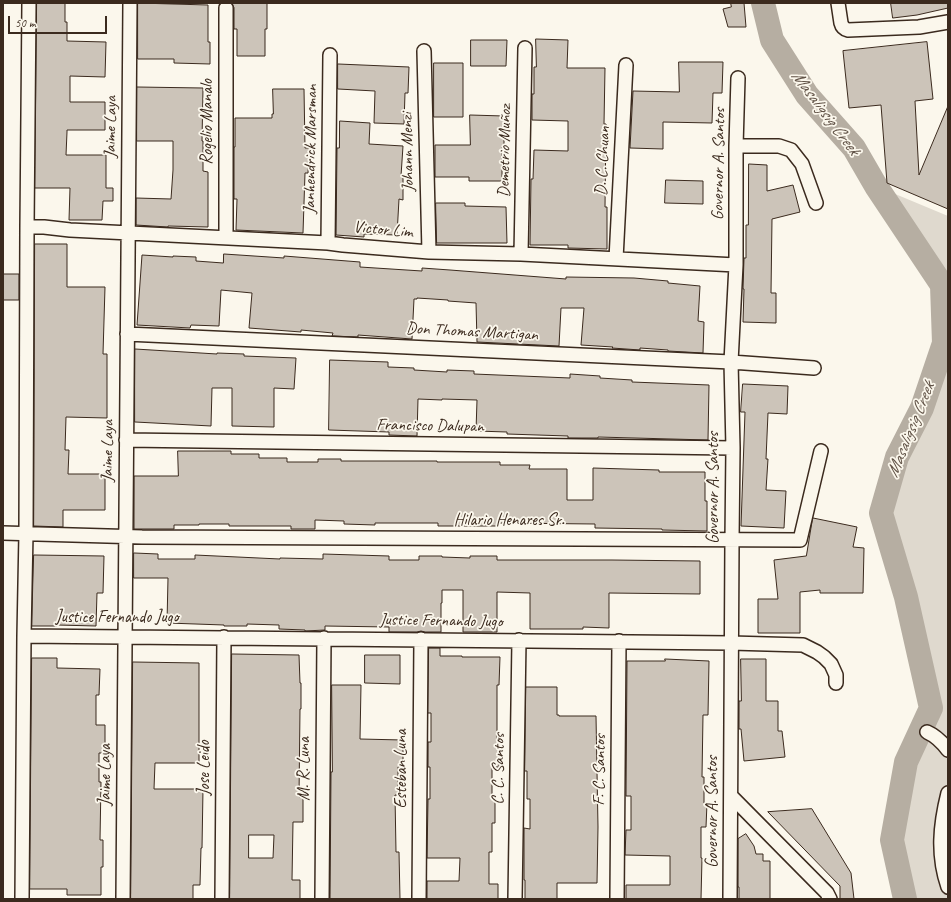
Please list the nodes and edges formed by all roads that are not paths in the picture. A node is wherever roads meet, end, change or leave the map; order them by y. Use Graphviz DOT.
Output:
graph roads {
  1 [pos="29,3"];
  2 [pos="130,3"];
  3 [pos="838,3"];
  4 [pos="226,8"];
  5 [pos="948,22"];
  6 [pos="525,48"];
  7 [pos="424,51"];
  8 [pos="330,55"];
  9 [pos="626,65"];
  10 [pos="738,78"];
  11 [pos="736,146"];
  12 [pos="816,203"];
  13 [pos="27,227"];
  14 [pos="128,232"];
  15 [pos="226,237"];
  16 [pos="328,243"];
  17 [pos="429,252"];
  18 [pos="520,254"];
  19 [pos="616,259"];
  20 [pos="736,265"];
  21 [pos="127,334"];
  22 [pos="731,362"];
  23 [pos="814,368"];
  24 [pos="126,440"];
  25 [pos="733,448"];
  26 [pos="821,451"];
  27 [pos="3,533"];
  28 [pos="26,533"];
  29 [pos="126,536"];
  30 [pos="732,540"];
  31 [pos="24,636"];
  32 [pos="125,637"];
  33 [pos="224,637"];
  34 [pos="324,638"];
  35 [pos="421,639"];
  36 [pos="519,640"];
  37 [pos="619,641"];
  38 [pos="731,643"];
  39 [pos="836,683"];
  40 [pos="927,732"];
  41 [pos="948,750"];
  42 [pos="948,793"];
  43 [pos="731,796"];
  44 [pos="948,887"];
  45 [pos="22,899"];
  46 [pos="123,899"];
  47 [pos="222,899"];
  48 [pos="322,899"];
  49 [pos="419,899"];
  50 [pos="515,899"];
  51 [pos="617,899"];
  52 [pos="730,899"];
  53 [pos="830,899"];
  1 -- 13 [label="street"];
  2 -- 14 [label="street, Jaime Laya"];
  3 -- 5 [label="street"];
  4 -- 15 [label="street, Rogelio Manalo"];
  6 -- 18 [label="street, Demetrio Muñoz"];
  7 -- 17 [label="street, Johann Menzi"];
  8 -- 16 [label="street, Janhendrick Marsman"];
  9 -- 19 [label="street, D. C. Chuan"];
  10 -- 11 [label="street, Governor A. Santos"];
  11 -- 12 [label="street"];
  11 -- 20 [label="street, Governor A. Santos"];
  13 -- 14 [label="street, Victor Lim"];
  13 -- 28 [label="street"];
  14 -- 15 [label="street, Victor Lim"];
  14 -- 21 [label="street, Jaime Laya"];
  15 -- 16 [label="street, Victor Lim"];
  16 -- 17 [label="street, Victor Lim"];
  17 -- 18 [label="street, Victor Lim"];
  18 -- 19 [label="street, Victor Lim"];
  19 -- 20 [label="street, Victor Lim"];
  20 -- 22 [label="street, Governor A. Santos"];
  21 -- 22 [label="street, Don Thomas Martigan"];
  21 -- 24 [label="street, Jaime Laya"];
  22 -- 23 [label="street, Don Thomas Martigan"];
  22 -- 25 [label="street, Governor A. Santos"];
  24 -- 25 [label="street, Francisco Dalupan"];
  24 -- 29 [label="street, Jaime Laya"];
  25 -- 30 [label="street, Governor A. Santos"];
  26 -- 30 [label="street, Hilario Henares Sr."];
  27 -- 28 [label="street, Hilario Henares Sr."];
  28 -- 29 [label="street, Hilario Henares Sr."];
  28 -- 31 [label="street"];
  29 -- 30 [label="street, Hilario Henares Sr."];
  29 -- 32 [label="street, Jaime Laya"];
  30 -- 38 [label="street, Governor A. Santos"];
  31 -- 32 [label="street, Justice Fernando Jugo"];
  31 -- 45 [label="street"];
  32 -- 33 [label="street, Justice Fernando Jugo"];
  32 -- 46 [label="street, Jaime Laya"];
  33 -- 34 [label="street, Justice Fernando Jugo"];
  33 -- 47 [label="street, Jose Leido"];
  34 -- 35 [label="street, Justice Fernando Jugo"];
  34 -- 48 [label="street, M. R. Luna"];
  35 -- 36 [label="street, Justice Fernando Jugo"];
  35 -- 49 [label="street, Esteban Luna"];
  36 -- 37 [label="street, Justice Fernando Jugo"];
  36 -- 50 [label="street, C. C. Santos"];
  37 -- 38 [label="street, Justice Fernando Jugo"];
  37 -- 51 [label="street, F. C. Santos"];
  38 -- 39 [label="street, Justice Fernando Jugo"];
  38 -- 43 [label="street, Governor A. Santos"];
  40 -- 41 [label="street"];
  42 -- 44 [label="street"];
  43 -- 52 [label="street, Governor A. Santos"];
  43 -- 53 [label="street"];
}
